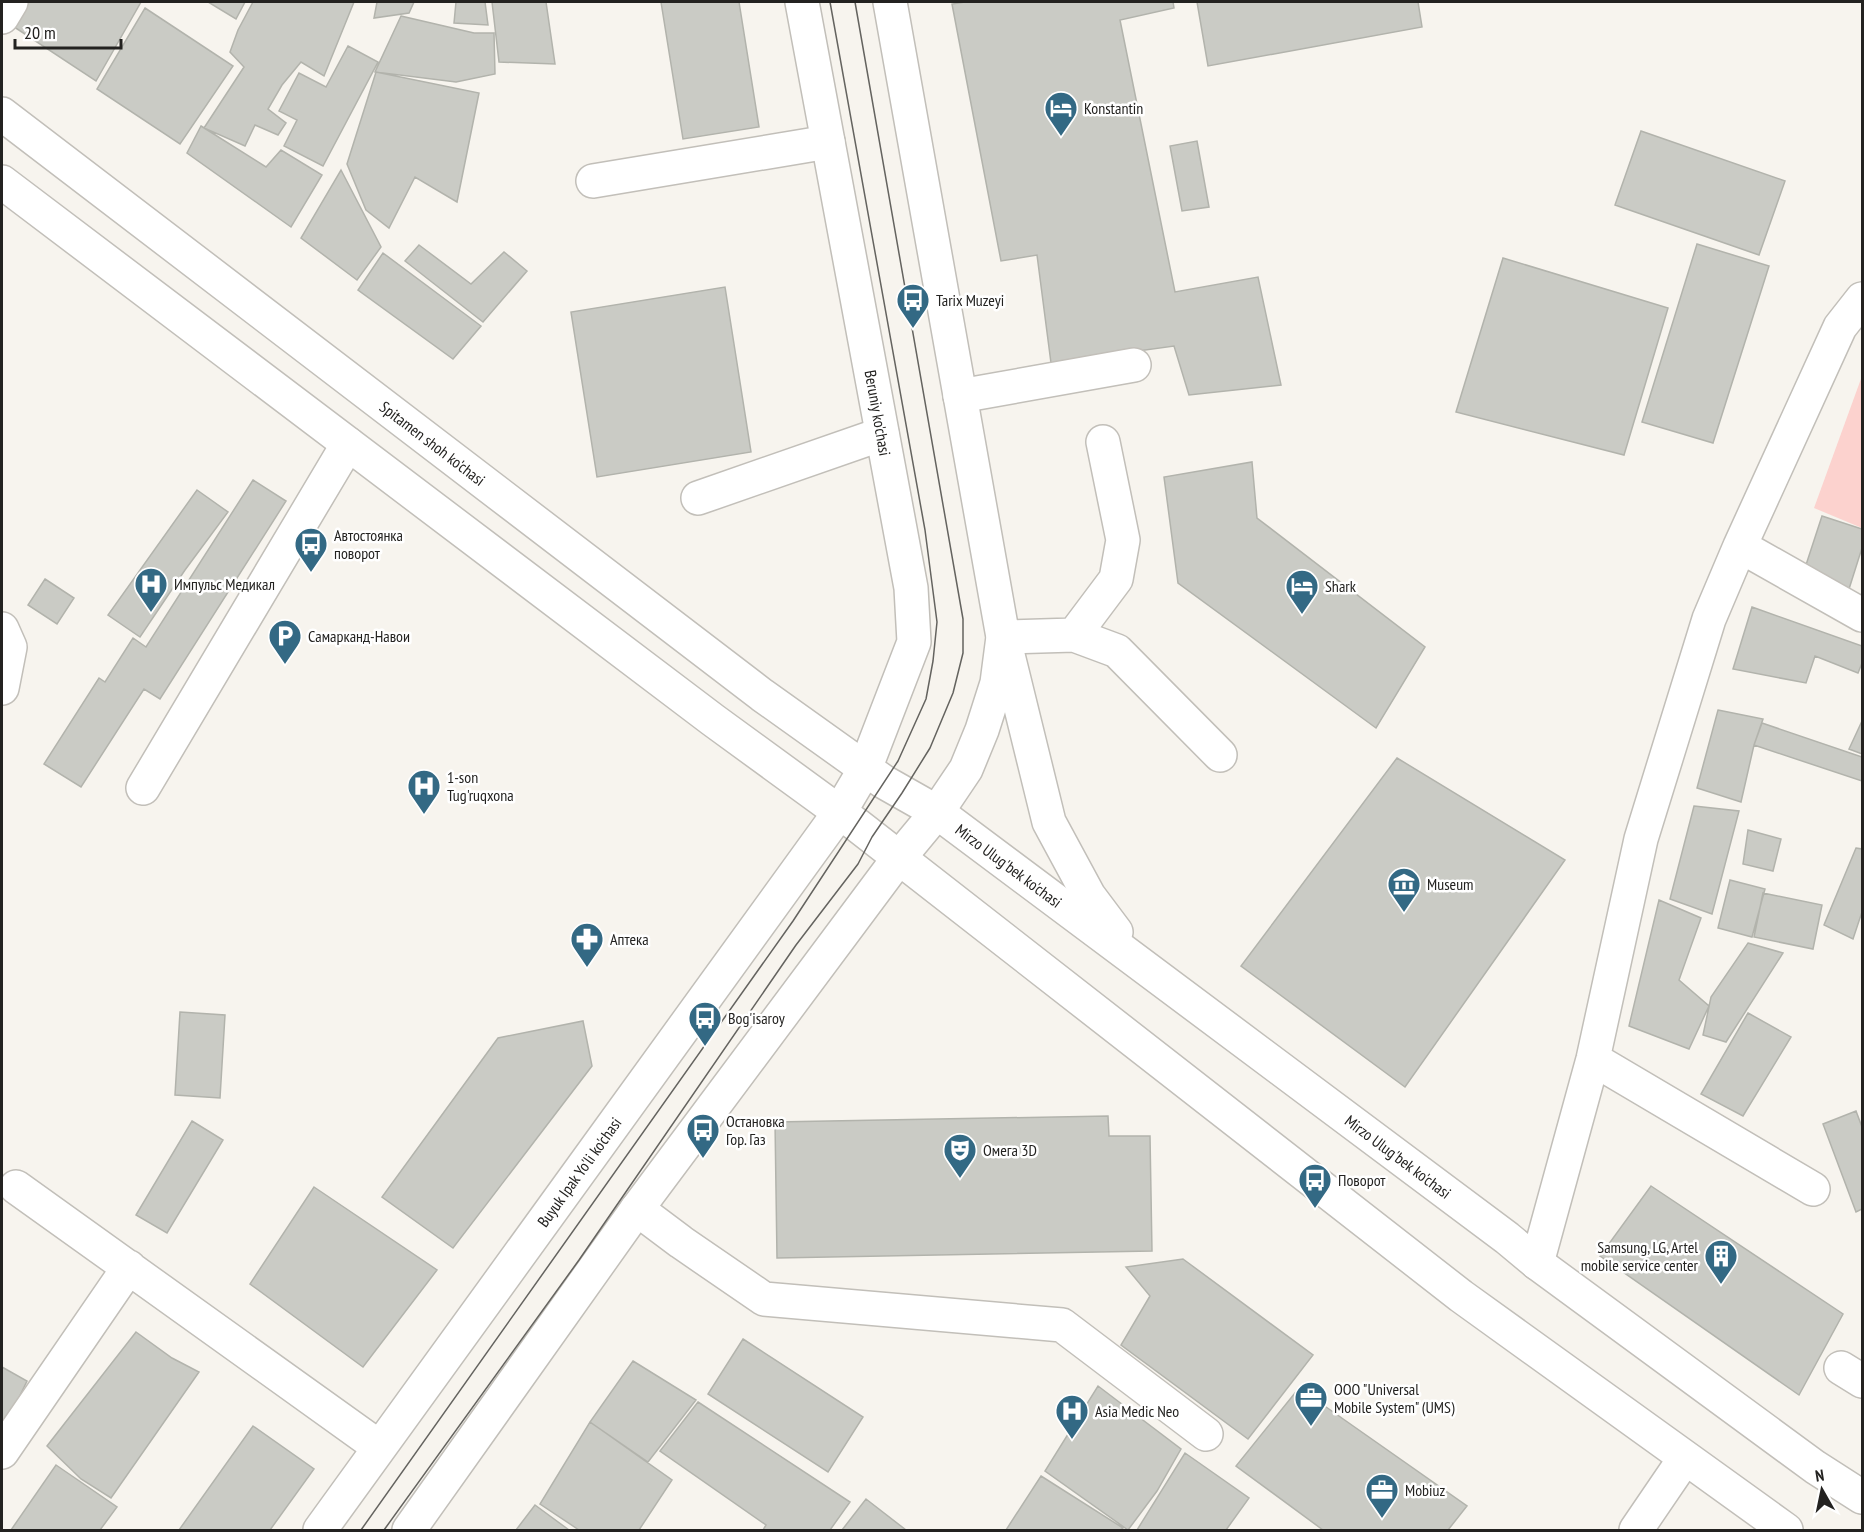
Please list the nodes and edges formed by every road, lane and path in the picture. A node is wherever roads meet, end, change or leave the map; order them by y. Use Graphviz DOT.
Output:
graph roads {
  1 [pos="11,2"];
  2 [pos="802,2"];
  3 [pos="890,2"];
  4 [pos="2,17"];
  5 [pos="2,114"];
  6 [pos="828,142"];
  7 [pos="593,181"];
  8 [pos="2,182"];
  9 [pos="1863,299"];
  10 [pos="1134,364"];
  11 [pos="960,396"];
  12 [pos="882,434"];
  13 [pos="1102,442"];
  14 [pos="348,444"];
  15 [pos="698,498"];
  16 [pos="1740,546"];
  17 [pos="1863,615"];
  18 [pos="2,629"];
  19 [pos="1074,635"];
  20 [pos="1003,637"];
  21 [pos="2,688"];
  22 [pos="1220,755"];
  23 [pos="865,769"];
  24 [pos="143,788"];
  25 [pos="937,812"];
  26 [pos="839,813"];
  27 [pos="898,859"];
  28 [pos="1136,960"];
  29 [pos="1593,1059"];
  30 [pos="16,1187"];
  31 [pos="1813,1190"];
  32 [pos="637,1209"];
  33 [pos="1538,1263"];
  34 [pos="129,1267"];
  35 [pos="1206,1434"];
  36 [pos="379,1447"];
  37 [pos="2,1452"];
  38 [pos="1685,1458"];
  39 [pos="1863,1497"];
  40 [pos="320,1530"];
  41 [pos="409,1530"];
  42 [pos="1636,1530"];
  43 [pos="1786,1530"];
  1 -- 4 [label="main road"];
  2 -- 6 [label="main road, Beruniy ko'chasi"];
  3 -- 11 [label="main road"];
  5 -- 23 [label="main road, Spitamen shoh ko'chasi"];
  6 -- 7 [label="main road"];
  6 -- 12 [label="main road, Beruniy ko'chasi"];
  8 -- 14 [label="main road"];
  9 -- 16 [label="main road"];
  10 -- 11 [label="main road"];
  11 -- 20 [label="main road"];
  12 -- 15 [label="main road"];
  12 -- 23 [label="main road, Beruniy ko'chasi"];
  13 -- 19 [label="main road"];
  14 -- 24 [label="main road"];
  14 -- 26 [label="main road"];
  16 -- 17 [label="main road"];
  16 -- 29 [label="main road"];
  18 -- 21 [label="main road"];
  19 -- 20 [label="main road"];
  19 -- 22 [label="main road"];
  20 -- 25 [label="main road"];
  20 -- 28 [label="main road"];
  23 -- 25 [label="main road, Spitamen shoh ko'chasi"];
  23 -- 26 [label="main road, Beruniy ko'chasi"];
  25 -- 27 [label="main road"];
  25 -- 28 [label="main road, Mirzo Ulug'bek ko'chasi"];
  26 -- 27 [label="main road"];
  26 -- 36 [label="main road, Buyuk Ipak Yo'li ko'chasi"];
  27 -- 32 [label="main road"];
  27 -- 38 [label="main road"];
  28 -- 33 [label="main road, Mirzo Ulug'bek ko'chasi"];
  29 -- 31 [label="main road"];
  29 -- 33 [label="main road"];
  30 -- 34 [label="main road"];
  32 -- 35 [label="main road"];
  32 -- 41 [label="main road"];
  33 -- 39 [label="main road, Mirzo Ulug'bek ko'chasi"];
  34 -- 36 [label="main road"];
  34 -- 37 [label="main road"];
  36 -- 40 [label="main road, Buyuk Ipak Yo'li ko'chasi"];
  38 -- 42 [label="main road"];
  38 -- 43 [label="main road"];
}
